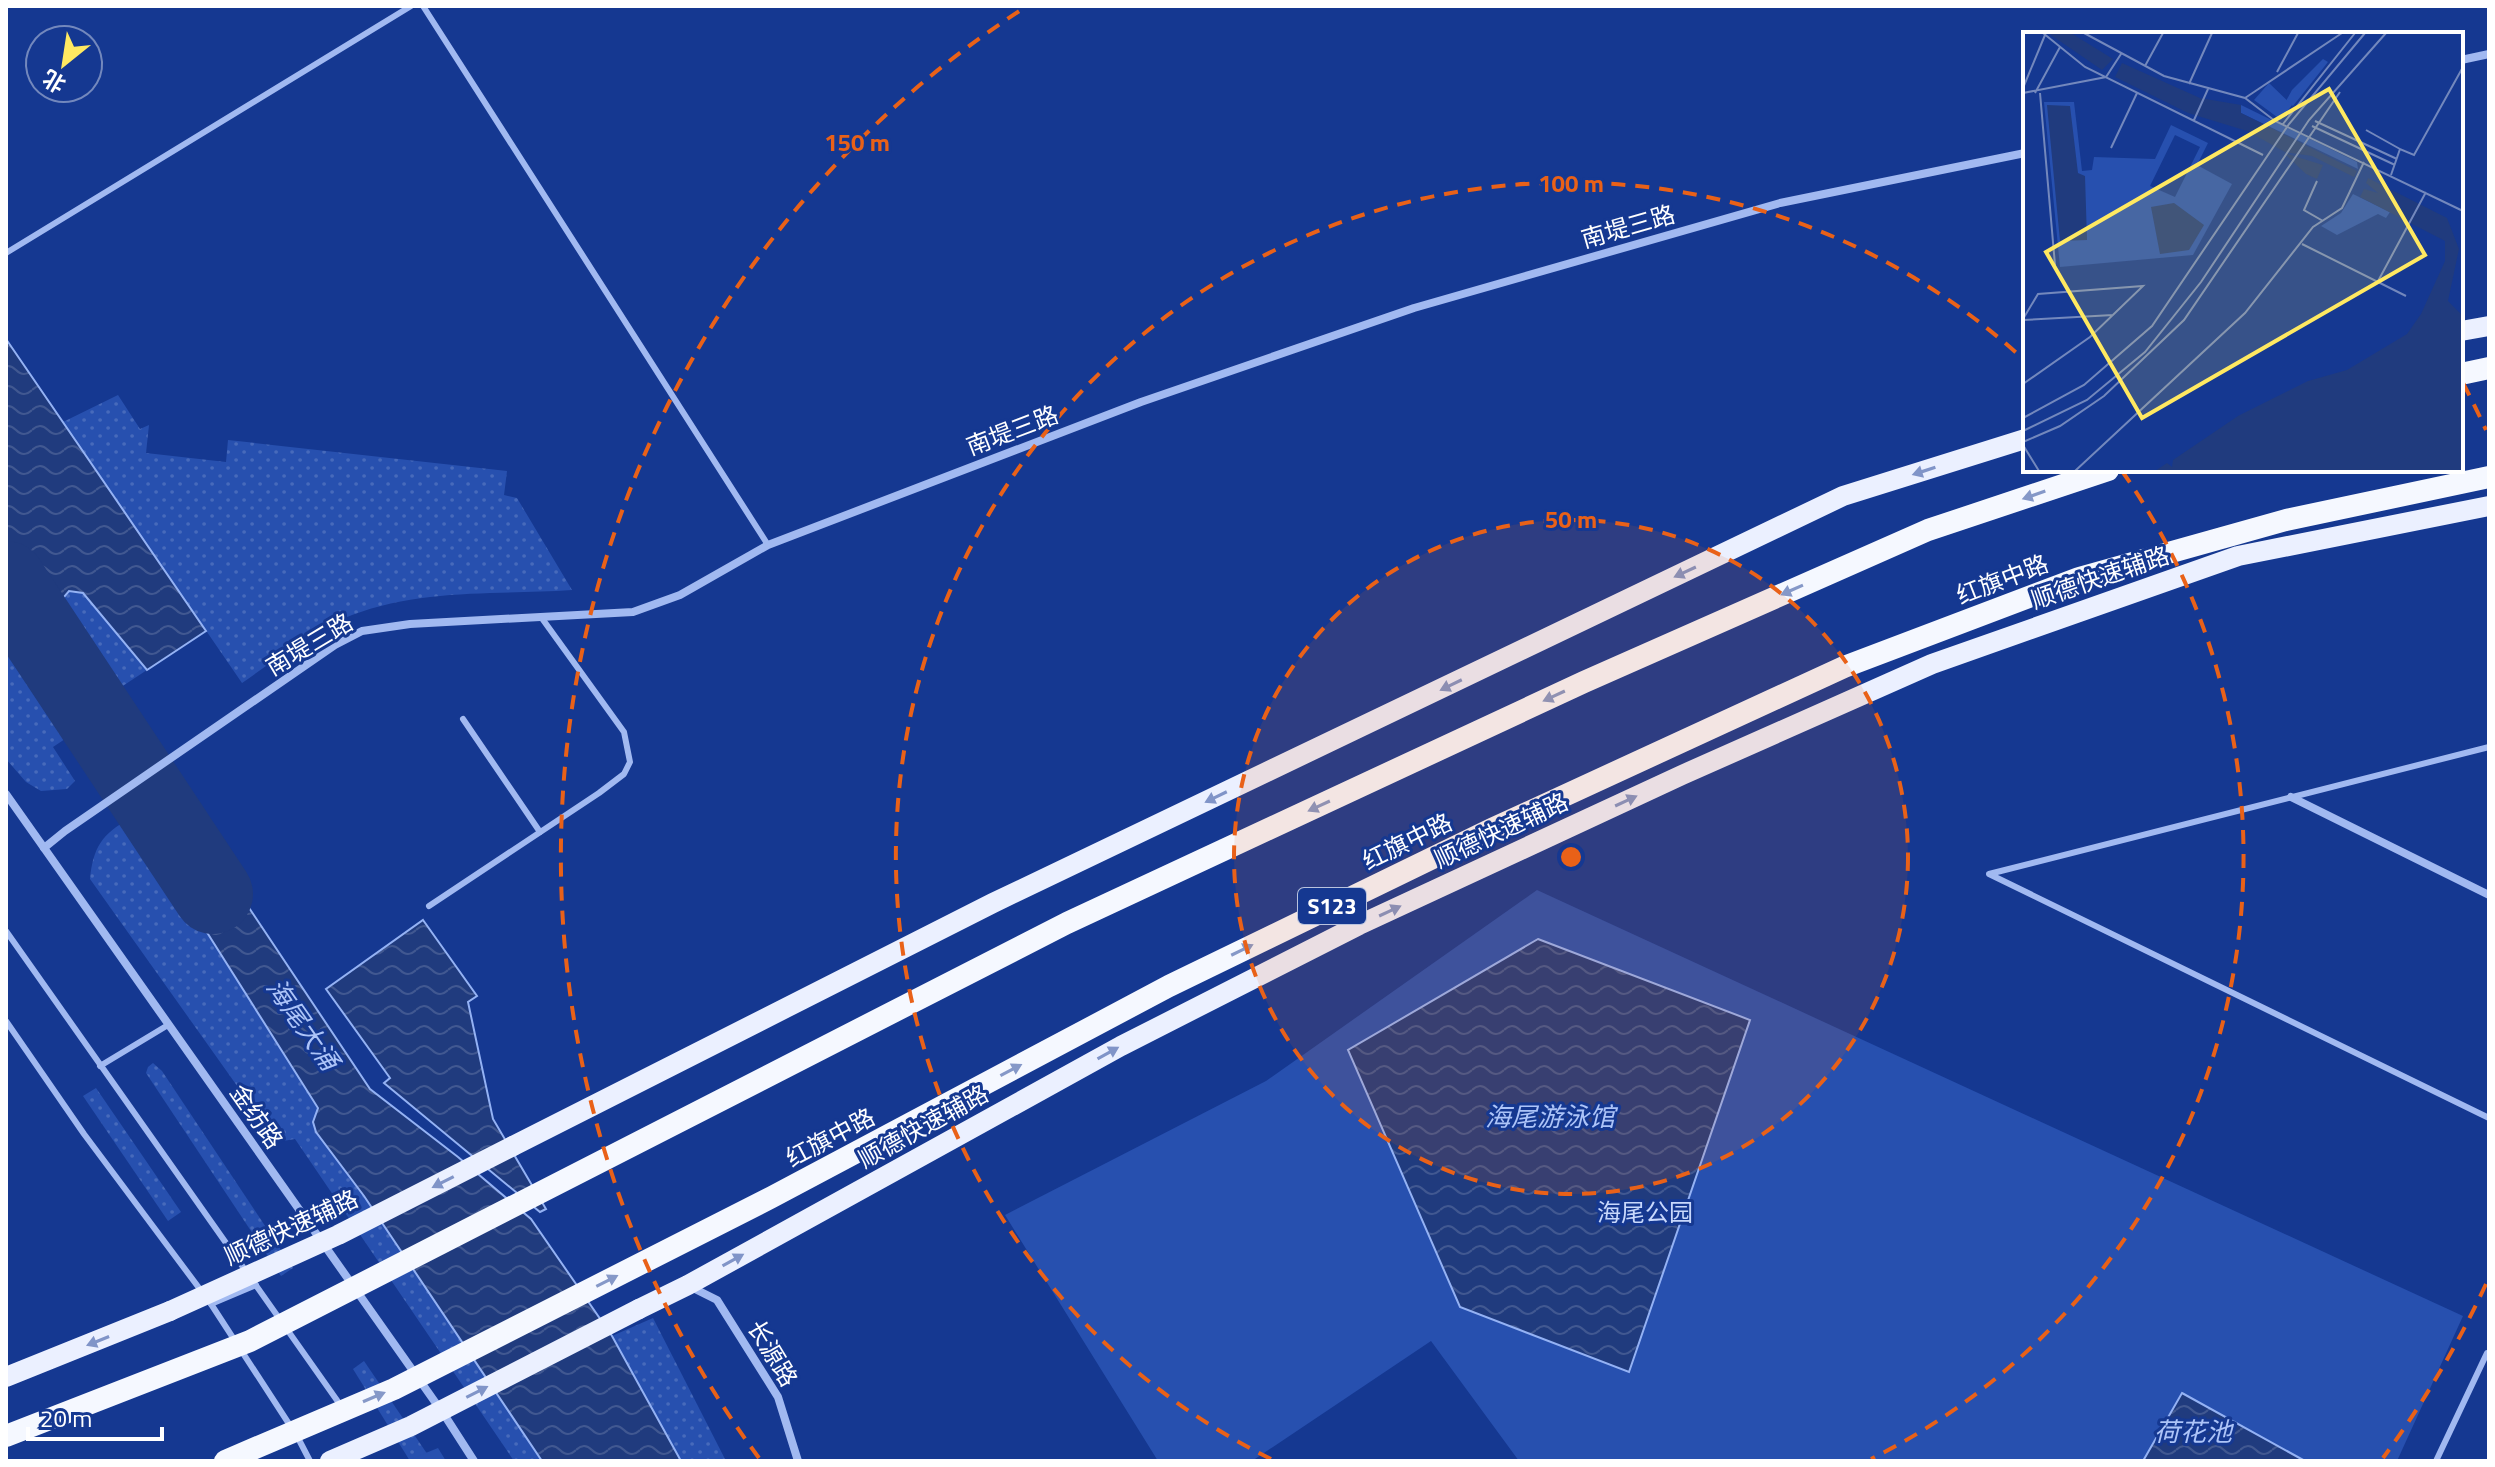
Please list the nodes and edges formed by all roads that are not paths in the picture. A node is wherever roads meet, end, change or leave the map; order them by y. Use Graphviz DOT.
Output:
graph roads {
  1 [pos="411,6"];
  2 [pos="423,6"];
  3 [pos="2489,54"];
  4 [pos="2463,60"];
  5 [pos="2023,153"];
  6 [pos="6,253"];
  7 [pos="2489,326"];
  8 [pos="2463,331"];
  9 [pos="2489,368"];
  10 [pos="2463,374"];
  11 [pos="2023,440"];
  12 [pos="2102,472"];
  13 [pos="2489,477"];
  14 [pos="2489,506"];
  15 [pos="768,545"];
  16 [pos="541,617"];
  17 [pos="463,719"];
  18 [pos="2489,747"];
  19 [pos="6,794"];
  20 [pos="2291,797"];
  21 [pos="540,832"];
  22 [pos="44,848"];
  23 [pos="2489,895"];
  24 [pos="429,906"];
  25 [pos="6,931"];
  26 [pos="6,1021"];
  27 [pos="168,1025"];
  28 [pos="100,1066"];
  29 [pos="2489,1118"];
  30 [pos="256,1285"];
  31 [pos="688,1285"];
  32 [pos="211,1304"];
  33 [pos="2487,1353"];
  34 [pos="6,1377"];
  35 [pos="346,1413"];
  36 [pos="6,1436"];
  37 [pos="225,1461"];
  38 [pos="310,1461"];
  39 [pos="330,1461"];
  40 [pos="474,1461"];
  41 [pos="798,1461"];
  42 [pos="2436,1461"];
  1 -- 6 [label="lane"];
  2 -- 15 [label="lane"];
  3 -- 4 [label="street"];
  5 -- 15 [label="street, 南堤三路"];
  7 -- 8 [label="main road"];
  9 -- 10 [label="highway"];
  11 -- 34 [label="main road, 顺德快速辅路, one-way, bridge"];
  12 -- 36 [label="highway, one-way, bridge"];
  37 -- 13 [label="highway, 红旗中路 / S123, one-way, bridge"];
  31 -- 14 [label="main road, 顺德快速辅路, one-way"];
  15 -- 16 [label="street, 南堤三路"];
  16 -- 21 [label="lane"];
  16 -- 22 [label="street, 南堤三路"];
  17 -- 21 [label="lane"];
  18 -- 20 [label="lane"];
  19 -- 22 [label="street, 金纺路"];
  20 -- 23 [label="street"];
  20 -- 29 [label="lane"];
  21 -- 24 [label="lane"];
  22 -- 27 [label="street, 金纺路"];
  25 -- 28 [label="lane"];
  26 -- 32 [label="lane"];
  27 -- 28 [label="lane"];
  27 -- 40 [label="street, 金纺路"];
  28 -- 30 [label="lane"];
  30 -- 32 [label="lane"];
  30 -- 35 [label="lane"];
  39 -- 31 [label="main road, 顺德快速辅路, one-way, bridge"];
  31 -- 41 [label="street, 长源路"];
  32 -- 38 [label="lane"];
  33 -- 42 [label="lane"];
}
